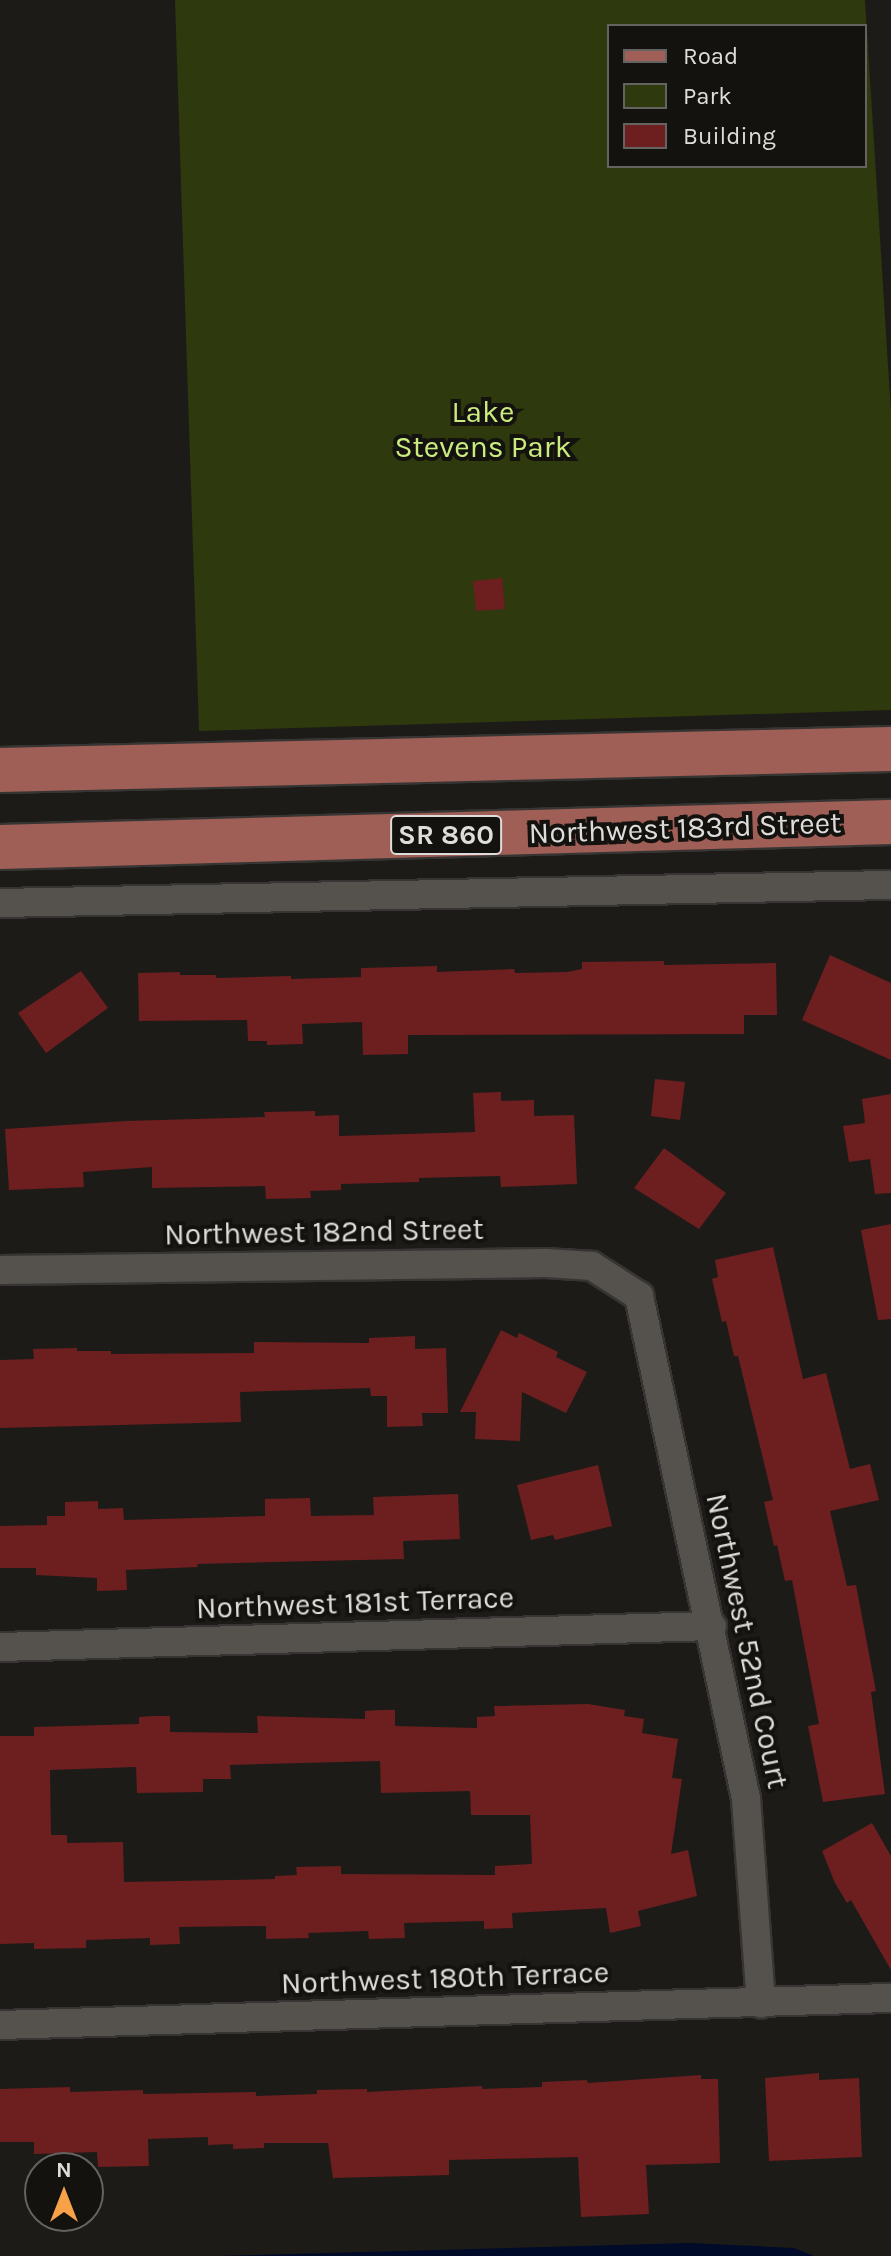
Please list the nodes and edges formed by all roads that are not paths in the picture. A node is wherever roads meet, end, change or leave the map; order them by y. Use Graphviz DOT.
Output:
graph roads {
  1 [pos="891,749"];
  2 [pos="0,770"];
  3 [pos="891,822"];
  4 [pos="0,847"];
  5 [pos="891,885"];
  6 [pos="0,903"];
  7 [pos="0,1270"];
  8 [pos="639,1296"];
  9 [pos="712,1626"];
  10 [pos="0,1647"];
  11 [pos="891,1998"];
  12 [pos="761,2003"];
  13 [pos="0,2025"];
  1 -- 2 [label="main road"];
  3 -- 4 [label="main road, Northwest 183rd Street / SR 860"];
  5 -- 6 [label="street"];
  7 -- 8 [label="street, Northwest 182nd Street"];
  8 -- 9 [label="street, Northwest 52nd Court"];
  9 -- 10 [label="street, Northwest 181st Terrace"];
  9 -- 12 [label="street, Northwest 52nd Court"];
  11 -- 12 [label="street, Northwest 180th Terrace"];
  12 -- 13 [label="street, Northwest 180th Terrace"];
}
